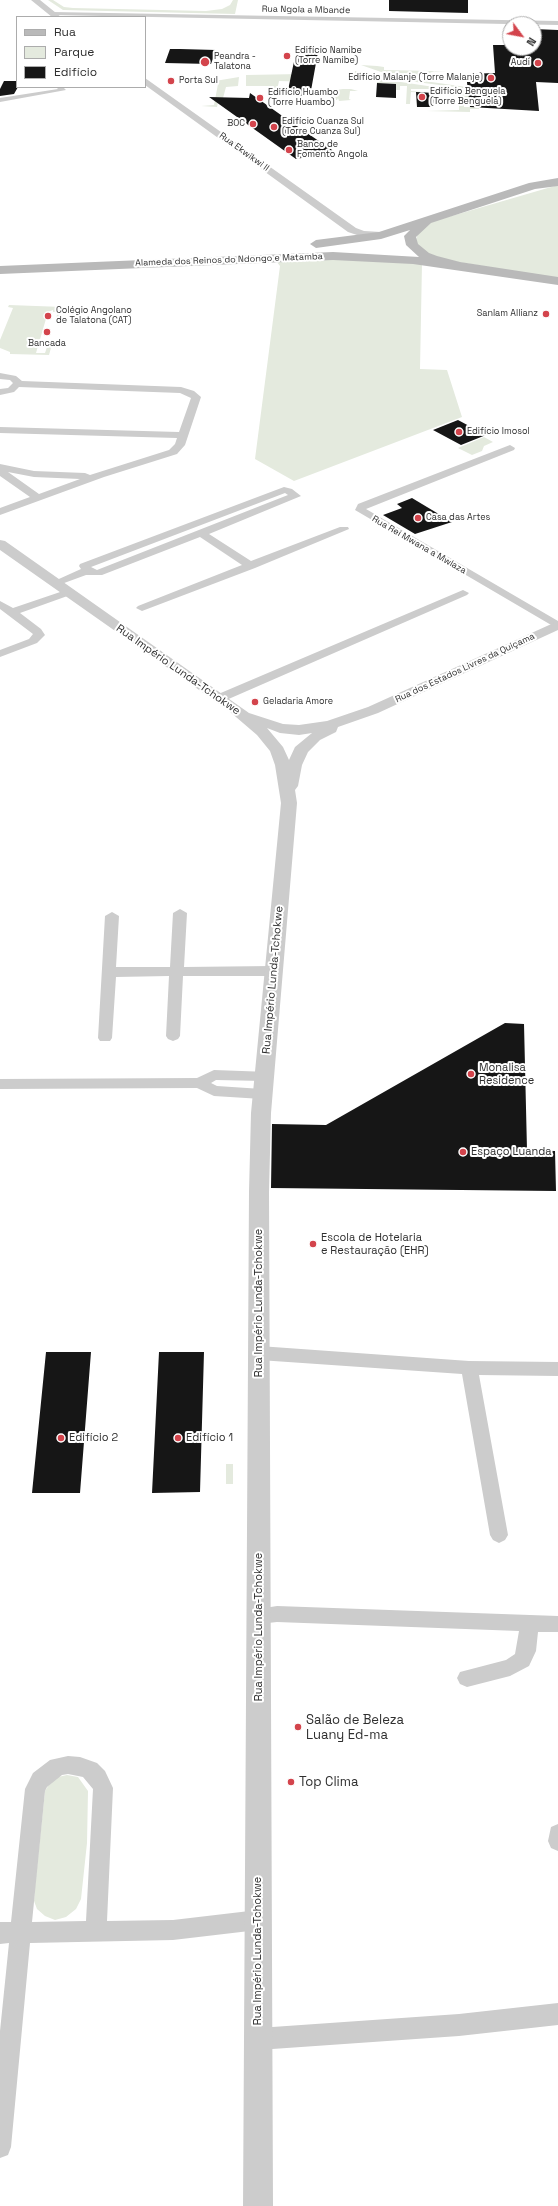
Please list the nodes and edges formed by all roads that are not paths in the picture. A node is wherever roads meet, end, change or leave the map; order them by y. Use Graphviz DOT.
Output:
graph roads {
  1 [pos="35,0"];
  2 [pos="55,16"];
  3 [pos="146,17"];
  4 [pos="558,22"];
  5 [pos="146,81"];
  6 [pos="23,88"];
  7 [pos="60,88"];
  8 [pos="19,97"];
  9 [pos="0,100"];
  10 [pos="558,178"];
  11 [pos="558,182"];
  12 [pos="533,186"];
  13 [pos="427,220"];
  14 [pos="344,224"];
  15 [pos="381,235"];
  16 [pos="334,242"];
  17 [pos="285,252"];
  18 [pos="0,258"];
  19 [pos="459,266"];
  20 [pos="0,270"];
  21 [pos="531,278"];
  22 [pos="558,281"];
  23 [pos="558,285"];
  24 [pos="0,376"];
  25 [pos="17,384"];
  26 [pos="0,392"];
  27 [pos="0,430"];
  28 [pos="184,435"];
  29 [pos="510,448"];
  30 [pos="0,467"];
  31 [pos="0,471"];
  32 [pos="100,475"];
  33 [pos="38,498"];
  34 [pos="0,512"];
  35 [pos="344,529"];
  36 [pos="202,534"];
  37 [pos="0,544"];
  38 [pos="251,566"];
  39 [pos="88,570"];
  40 [pos="56,583"];
  41 [pos="69,592"];
  42 [pos="463,593"];
  43 [pos="0,604"];
  44 [pos="142,608"];
  45 [pos="13,612"];
  46 [pos="558,626"];
  47 [pos="0,654"];
  48 [pos="220,698"];
  49 [pos="234,708"];
  50 [pos="373,710"];
  51 [pos="289,803"];
  52 [pos="180,913"];
  53 [pos="112,916"];
  54 [pos="177,971"];
  55 [pos="273,971"];
  56 [pos="109,972"];
  57 [pos="173,1036"];
  58 [pos="104,1038"];
  59 [pos="264,1076"];
  60 [pos="199,1083"];
  61 [pos="0,1084"];
  62 [pos="262,1094"];
  63 [pos="259,1353"];
  64 [pos="469,1368"];
  65 [pos="558,1369"];
  66 [pos="499,1535"];
  67 [pos="259,1616"];
  68 [pos="529,1624"];
  69 [pos="558,1624"];
  70 [pos="467,1678"];
  71 [pos="558,1834"];
  72 [pos="558,1842"];
  73 [pos="258,1920"];
  74 [pos="96,1932"];
  75 [pos="10,1933"];
  76 [pos="558,2014"];
  77 [pos="258,2039"];
  78 [pos="0,2147"];
  79 [pos="258,2206"];
  1 -- 2 [label="street"];
  3 -- 4 [label="street, Rua Ngola a Mbande"];
  5 -- 14 [label="street, Rua Ekwikwi II"];
  6 -- 8 [label="street"];
  7 -- 8 [label="street"];
  8 -- 9 [label="street"];
  10 -- 12 [label="main road"];
  11 -- 12 [label="main road"];
  12 -- 13 [label="main road, Alameda dos Reinos do Ndongo e Matamba"];
  13 -- 15 [label="main road, Alameda dos Reinos do Ndongo e Matamba"];
  13 -- 19 [label="main road"];
  14 -- 15 [label="street, Rua Ekwikwi II"];
  14 -- 16 [label="street"];
  15 -- 16 [label="main road, Alameda dos Reinos do Ndongo e Matamba"];
  16 -- 17 [label="main road, Alameda dos Reinos do Ndongo e Matamba"];
  17 -- 18 [label="main road, Alameda dos Reinos do Ndongo e Matamba"];
  17 -- 19 [label="main road, Alameda dos Reinos do Ndongo e Matamba"];
  17 -- 20 [label="main road, Alameda dos Reinos do Ndongo e Matamba"];
  19 -- 21 [label="main road"];
  21 -- 22 [label="main road"];
  21 -- 23 [label="main road"];
  24 -- 25 [label="street"];
  25 -- 26 [label="street"];
  25 -- 28 [label="street"];
  27 -- 28 [label="street"];
  28 -- 32 [label="street"];
  29 -- 46 [label="street, Rua Rei Mwana a Mwlaza"];
  30 -- 32 [label="street"];
  31 -- 33 [label="street"];
  32 -- 33 [label="street"];
  33 -- 34 [label="street"];
  35 -- 38 [label="street"];
  36 -- 38 [label="street"];
  36 -- 39 [label="street"];
  36 -- 39 [label="street"];
  37 -- 40 [label="street, Rua Império Lunda-Tchokwe"];
  38 -- 44 [label="street"];
  39 -- 40 [label="street"];
  40 -- 41 [label="street, Rua Império Lunda-Tchokwe"];
  41 -- 45 [label="street"];
  41 -- 48 [label="street, Rua Império Lunda-Tchokwe"];
  42 -- 48 [label="street"];
  43 -- 45 [label="street"];
  45 -- 47 [label="street"];
  46 -- 50 [label="street, Rua dos Estados Livres da Quiçama"];
  48 -- 49 [label="street, Rua Império Lunda-Tchokwe"];
  49 -- 50 [label="street, Rua dos Estados Livres da Quiçama"];
  49 -- 51 [label="street, Rua Império Lunda-Tchokwe"];
  50 -- 51 [label="street, Rua dos Estados Livres da Quiçama"];
  51 -- 55 [label="street, Rua Império Lunda-Tchokwe"];
  52 -- 54 [label="street"];
  53 -- 56 [label="street"];
  54 -- 55 [label="street"];
  54 -- 56 [label="street"];
  54 -- 57 [label="street"];
  55 -- 59 [label="street, Rua Império Lunda-Tchokwe"];
  56 -- 58 [label="street"];
  59 -- 60 [label="street"];
  59 -- 62 [label="street, Rua Império Lunda-Tchokwe"];
  60 -- 61 [label="street"];
  60 -- 62 [label="street"];
  62 -- 63 [label="street, Rua Império Lunda-Tchokwe"];
  63 -- 64 [label="street"];
  63 -- 67 [label="street, Rua Império Lunda-Tchokwe"];
  64 -- 65 [label="street"];
  64 -- 66 [label="street"];
  67 -- 68 [label="street"];
  67 -- 73 [label="street, Rua Império Lunda-Tchokwe"];
  68 -- 69 [label="street"];
  68 -- 70 [label="street"];
  71 -- 72 [label="street"];
  73 -- 74 [label="street"];
  73 -- 77 [label="street, Rua Império Lunda-Tchokwe"];
  74 -- 75 [label="street"];
  74 -- 75 [label="street"];
  75 -- 78 [label="street"];
  76 -- 77 [label="street"];
  77 -- 79 [label="street, Rua Império Lunda-Tchokwe"];
}
